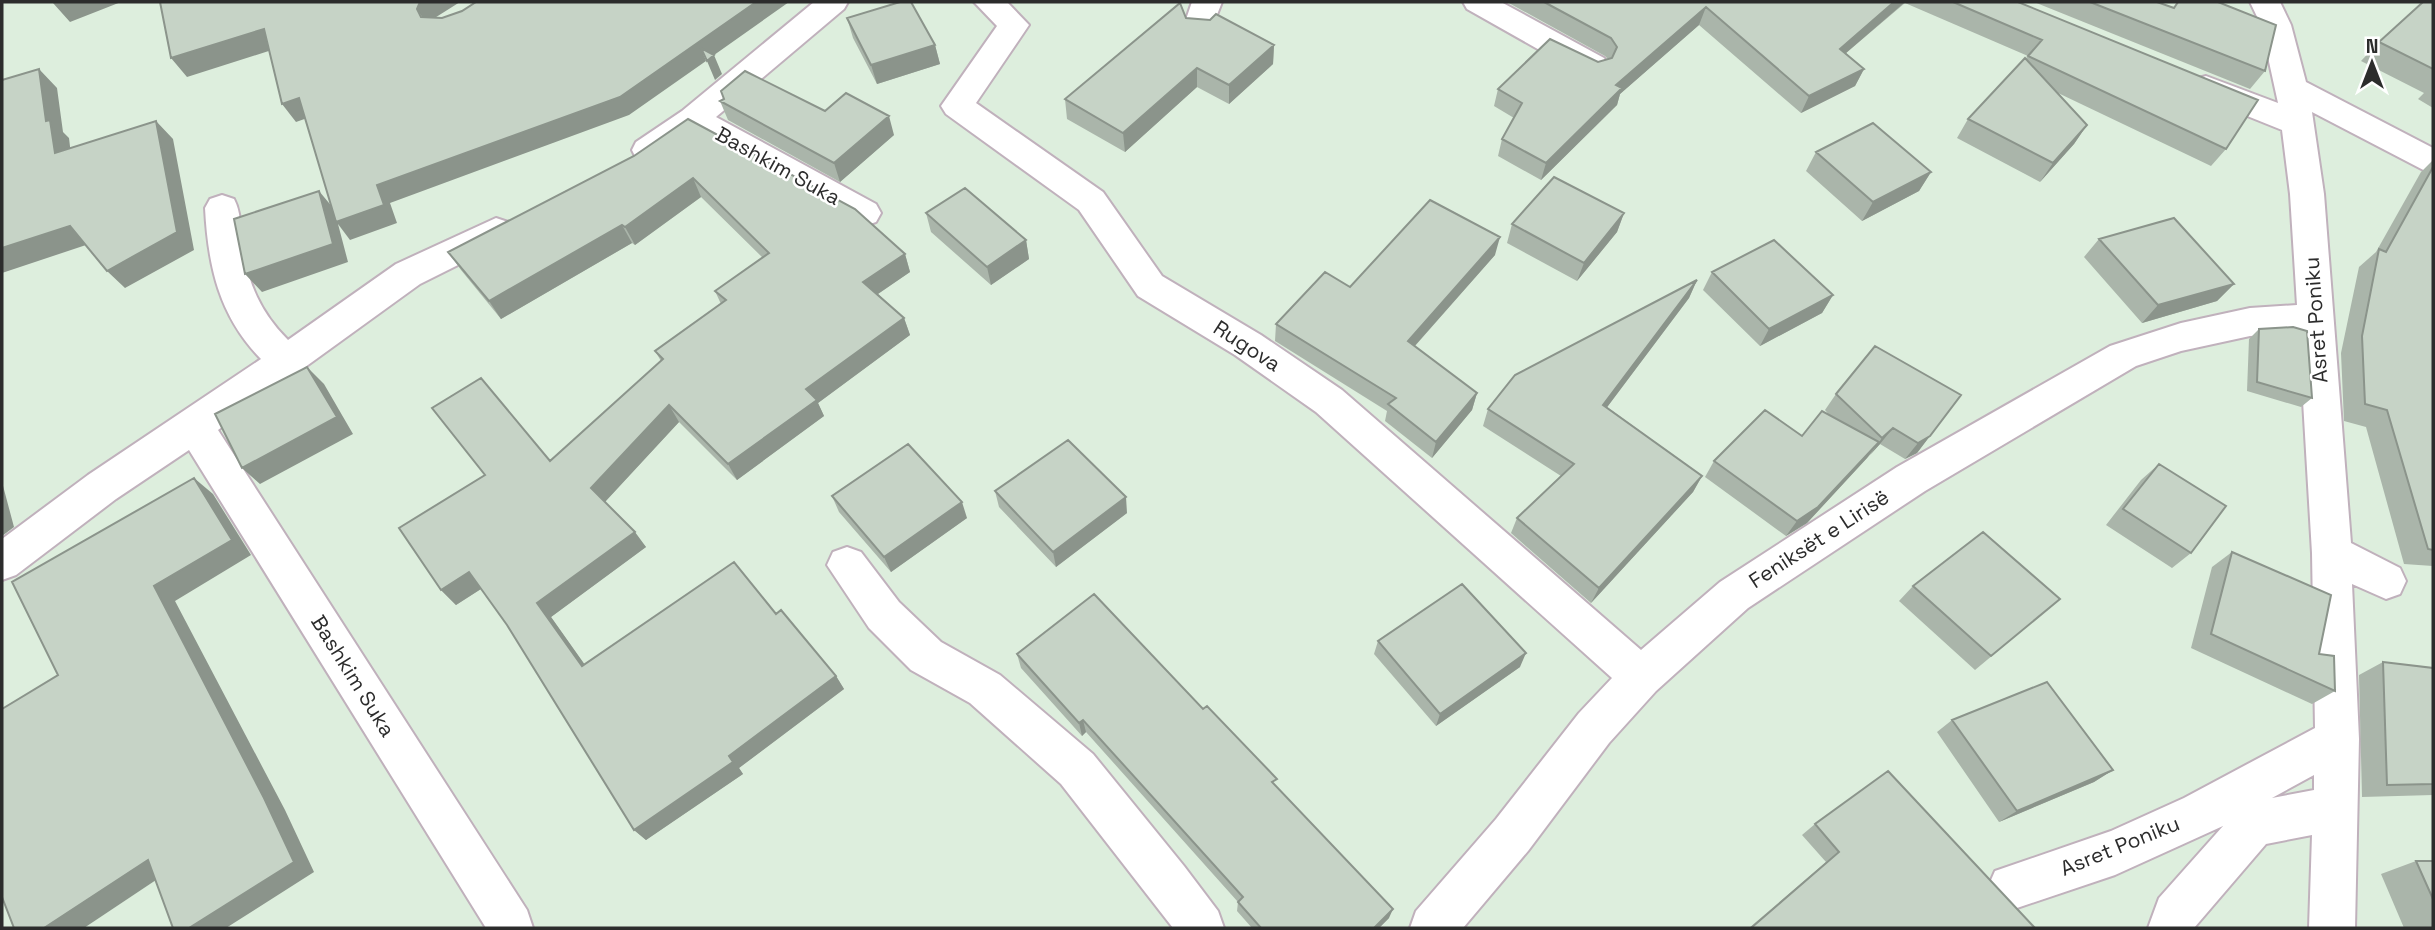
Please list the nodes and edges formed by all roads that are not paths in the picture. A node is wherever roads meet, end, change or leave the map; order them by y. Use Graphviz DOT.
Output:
graph roads {
  1 [pos="833,2"];
  2 [pos="989,2"];
  3 [pos="1478,2"];
  4 [pos="2265,2"];
  5 [pos="1593,66"];
  6 [pos="2184,78"];
  7 [pos="2294,106"];
  8 [pos="693,119"];
  9 [pos="2433,163"];
  10 [pos="619,168"];
  11 [pos="222,208"];
  12 [pos="864,213"];
  13 [pos="528,215"];
  14 [pos="2316,318"];
  15 [pos="285,361"];
  16 [pos="195,426"];
  17 [pos="2332,552"];
  18 [pos="2,562"];
  19 [pos="847,565"];
  20 [pos="2386,581"];
  21 [pos="1641,677"];
  22 [pos="2337,739"];
  23 [pos="2335,808"];
  24 [pos="2011,887"];
  25 [pos="511,926"];
  26 [pos="1201,928"];
  27 [pos="1433,928"];
  28 [pos="2171,928"];
  29 [pos="2332,928"];
  1 -- 8 [label="street, Bashkim Suka"];
  2 -- 21 [label="street, Rugova"];
  3 -- 5 [label="street"];
  4 -- 7 [label="street, Asret Poniku"];
  6 -- 7 [label="street"];
  7 -- 9 [label="street"];
  7 -- 14 [label="street, Asret Poniku"];
  8 -- 10 [label="street, Bashkim Suka"];
  8 -- 12 [label="street, Bashkim Suka"];
  11 -- 15 [label="street"];
  13 -- 15 [label="street"];
  14 -- 17 [label="street, Asret Poniku"];
  14 -- 21 [label="street, Feniksët e Lirisë"];
  15 -- 16 [label="street"];
  16 -- 18 [label="street"];
  16 -- 25 [label="street, Bashkim Suka"];
  17 -- 20 [label="street"];
  17 -- 22 [label="street, Asret Poniku"];
  19 -- 26 [label="street"];
  21 -- 27 [label="street, Feniksët e Lirisë"];
  22 -- 23 [label="street, Asret Poniku"];
  22 -- 24 [label="street, Asret Poniku"];
  23 -- 28 [label="street"];
  23 -- 29 [label="street, Asret Poniku"];
}
